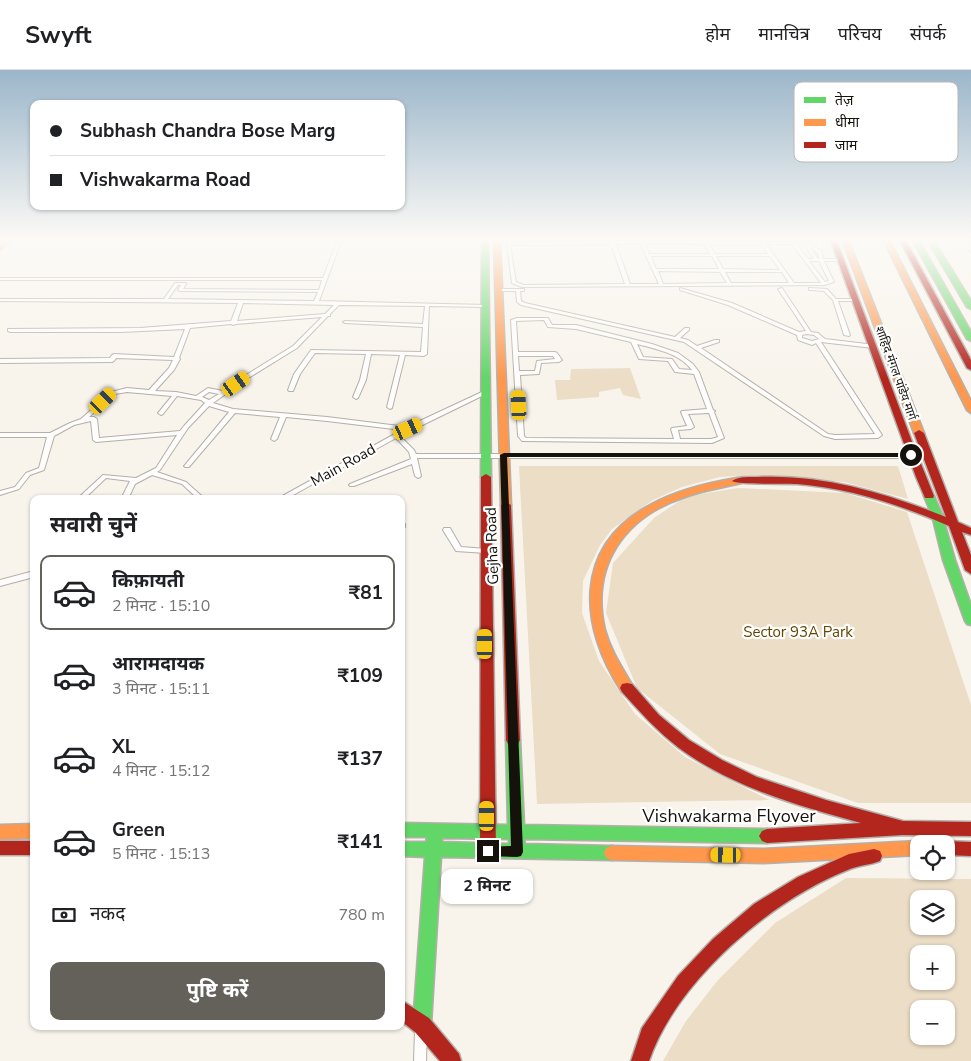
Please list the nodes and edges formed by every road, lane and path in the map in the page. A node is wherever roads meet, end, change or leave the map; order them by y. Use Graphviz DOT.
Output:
graph roads {
  1 [pos="176,285"];
  2 [pos="183,285"];
  3 [pos="323,285"];
  4 [pos="486,285"];
  5 [pos="498,285"];
  6 [pos="518,285"];
  7 [pos="713,285"];
  8 [pos="848,285"];
  9 [pos="861,285"];
  10 [pos="909,285"];
  11 [pos="926,285"];
  12 [pos="940,285"];
  13 [pos="958,285"];
  14 [pos="628,286"];
  15 [pos="662,286"];
  16 [pos="682,289"];
  17 [pos="780,289"];
  18 [pos="498,290"];
  19 [pos="518,290"];
  20 [pos="321,291"];
  21 [pos="0,300"];
  22 [pos="165,300"];
  23 [pos="835,300"];
  24 [pos="854,300"];
  25 [pos="241,301"];
  26 [pos="316,303"];
  27 [pos="337,304"];
  28 [pos="427,306"];
  29 [pos="486,306"];
  30 [pos="971,307"];
  31 [pos="328,315"];
  32 [pos="957,315"];
  33 [pos="345,322"];
  34 [pos="233,324"];
  35 [pos="971,324"];
  36 [pos="426,326"];
  37 [pos="188,328"];
  38 [pos="687,329"];
  39 [pos="10,330"];
  40 [pos="809,332"];
  41 [pos="799,334"];
  42 [pos="677,338"];
  43 [pos="846,339"];
  44 [pos="971,339"];
  45 [pos="820,340"];
  46 [pos="633,341"];
  47 [pos="717,342"];
  48 [pos="872,344"];
  49 [pos="697,348"];
  50 [pos="369,352"];
  51 [pos="403,354"];
  52 [pos="516,354"];
  53 [pos="177,359"];
  54 [pos="0,361"];
  55 [pos="971,368"];
  56 [pos="696,372"];
  57 [pos="517,373"];
  58 [pos="291,390"];
  59 [pos="502,390"];
  60 [pos="518,390"];
  61 [pos="151,392"];
  62 [pos="224,392"];
  63 [pos="486,392"];
  64 [pos="176,394"];
  65 [pos="197,398"];
  66 [pos="356,398"];
  67 [pos="209,403"];
  68 [pos="390,407"];
  69 [pos="971,410"];
  70 [pos="233,411"];
  71 [pos="712,411"];
  72 [pos="161,413"];
  73 [pos="284,415"];
  74 [pos="84,419"];
  75 [pos="408,429"];
  76 [pos="182,433"];
  77 [pos="0,435"];
  78 [pos="51,435"];
  79 [pos="396,436"];
  80 [pos="274,439"];
  81 [pos="626,441"];
  82 [pos="678,441"];
  83 [pos="487,455"];
  84 [pos="504,455"];
  85 [pos="630,455"];
  86 [pos="911,455"];
  87 [pos="927,456"];
  88 [pos="415,458"];
  89 [pos="187,466"];
  90 [pos="153,473"];
  91 [pos="418,476"];
  92 [pos="136,480"];
  93 [pos="352,485"];
  94 [pos="0,493"];
  95 [pos="85,495"];
  96 [pos="126,495"];
  97 [pos="198,495"];
  98 [pos="287,495"];
  99 [pos="937,515"];
  100 [pos="955,524"];
  101 [pos="447,530"];
  102 [pos="971,532"];
  103 [pos="486,551"];
  104 [pos="971,570"];
  105 [pos="30,575"];
  106 [pos="0,583"];
  107 [pos="971,621"];
  108 [pos="903,828"];
  109 [pos="971,829"];
  110 [pos="405,830"];
  111 [pos="436,830"];
  112 [pos="30,831"];
  113 [pos="487,831"];
  114 [pos="0,832"];
  115 [pos="516,832"];
  116 [pos="0,848"];
  117 [pos="30,848"];
  118 [pos="910,848"];
  119 [pos="955,848"];
  120 [pos="971,848"];
  121 [pos="405,849"];
  122 [pos="433,849"];
  123 [pos="910,849"];
  124 [pos="488,851"];
  125 [pos="517,852"];
  126 [pos="405,1012"];
  127 [pos="422,1025"];
  128 [pos="420,1061"];
  129 [pos="452,1061"];
  130 [pos="640,1061"];
  1 -- 22 [label="street"];
  2 -- 20 [label="street"];
  3 -- 20 [label="street"];
  4 -- 29 [label="main road, Gejha Road"];
  5 -- 18 [label="main road, Gejha Road"];
  6 -- 14 [label="street"];
  7 -- 15 [label="street"];
  8 -- 24 [label="main road, शाहिद मंगल पांडेय मार्ग"];
  9 -- 87 [label="main road"];
  10 -- 69 [label="main road"];
  11 -- 55 [label="main road"];
  12 -- 32 [label="main road"];
  13 -- 30 [label="main road"];
  14 -- 15 [label="street"];
  16 -- 17 [label="street"];
  16 -- 19 [label="street"];
  16 -- 41 [label="street"];
  17 -- 23 [label="street"];
  17 -- 40 [label="street"];
  18 -- 19 [label="street"];
  18 -- 59 [label="main road, Gejha Road"];
  19 -- 42 [label="street"];
  20 -- 26 [label="street"];
  21 -- 22 [label="street"];
  22 -- 25 [label="street"];
  23 -- 24 [label="street"];
  23 -- 43 [label="street"];
  24 -- 48 [label="main road, शाहिद मंगल पांडेय मार्ग"];
  25 -- 26 [label="street"];
  25 -- 34 [label="street"];
  26 -- 27 [label="street"];
  27 -- 28 [label="street"];
  27 -- 31 [label="street"];
  28 -- 29 [label="street"];
  28 -- 36 [label="street"];
  29 -- 63 [label="main road, Gejha Road"];
  31 -- 34 [label="street"];
  31 -- 62 [label="street"];
  32 -- 35 [label="main road"];
  32 -- 44 [label="main road"];
  33 -- 36 [label="street"];
  34 -- 37 [label="street"];
  36 -- 51 [label="street"];
  37 -- 39 [label="street"];
  37 -- 53 [label="street"];
  38 -- 42 [label="street"];
  40 -- 41 [label="street"];
  40 -- 45 [label="street"];
  41 -- 45 [label="street"];
  42 -- 49 [label="street"];
  43 -- 45 [label="street"];
  43 -- 48 [label="street"];
  45 -- 49 [label="street"];
  46 -- 52 [label="street"];
  46 -- 56 [label="street"];
  46 -- 56 [label="street"];
  47 -- 49 [label="street"];
  48 -- 86 [label="main road, शाहिद मंगल पांडेय मार्ग"];
  50 -- 51 [label="street"];
  50 -- 58 [label="street"];
  50 -- 66 [label="street"];
  51 -- 68 [label="street"];
  52 -- 57 [label="street"];
  52 -- 57 [label="street"];
  53 -- 54 [label="street"];
  53 -- 61 [label="street"];
  56 -- 71 [label="street"];
  57 -- 60 [label="street"];
  59 -- 60 [label="street"];
  59 -- 84 [label="main road, Gejha Road"];
  60 -- 81 [label="street"];
  61 -- 64 [label="street"];
  61 -- 74 [label="street"];
  62 -- 65 [label="street"];
  62 -- 67 [label="street"];
  63 -- 75 [label="street, Main Road"];
  63 -- 83 [label="main road, Gejha Road"];
  64 -- 65 [label="street"];
  64 -- 72 [label="street"];
  65 -- 67 [label="street"];
  67 -- 70 [label="street"];
  67 -- 76 [label="street"];
  70 -- 73 [label="street"];
  70 -- 89 [label="street"];
  71 -- 82 [label="street"];
  71 -- 82 [label="street"];
  73 -- 75 [label="street"];
  73 -- 80 [label="street"];
  74 -- 76 [label="street"];
  74 -- 78 [label="street"];
  75 -- 79 [label="street, Main Road"];
  76 -- 90 [label="street"];
  77 -- 78 [label="street"];
  78 -- 94 [label="street"];
  79 -- 88 [label="street"];
  79 -- 98 [label="street, Main Road"];
  81 -- 82 [label="street"];
  81 -- 85 [label="street"];
  83 -- 84 [label="street"];
  83 -- 88 [label="street"];
  83 -- 103 [label="main road, Gejha Road"];
  84 -- 85 [label="street"];
  84 -- 115 [label="main road, Gejha Road"];
  85 -- 86 [label="street"];
  86 -- 87 [label="street"];
  86 -- 99 [label="main road, शाहिद मंगल पांडेय मार्ग"];
  87 -- 100 [label="main road"];
  88 -- 91 [label="street"];
  88 -- 93 [label="street"];
  90 -- 92 [label="street"];
  90 -- 97 [label="street"];
  92 -- 95 [label="street"];
  92 -- 96 [label="street"];
  99 -- 100 [label="main road"];
  99 -- 107 [label="main road, शाहिद मंगल पांडेय मार्ग"];
  99 -- 108 [label="main road"];
  100 -- 102 [label="main road"];
  100 -- 104 [label="main road"];
  101 -- 103 [label="street"];
  103 -- 113 [label="main road, Gejha Road"];
  105 -- 106 [label="street"];
  108 -- 109 [label="main road, Vishwakarma Flyover"];
  108 -- 115 [label="main road, Vishwakarma Flyover"];
  110 -- 111 [label="main road, Vishwakarma Flyover"];
  111 -- 113 [label="main road, Vishwakarma Flyover"];
  111 -- 122 [label="main road"];
  112 -- 114 [label="main road"];
  113 -- 115 [label="main road, Vishwakarma Flyover"];
  113 -- 124 [label="main road, Gejha Road"];
  115 -- 125 [label="main road, Gejha Road"];
  116 -- 117 [label="main road"];
  118 -- 125 [label="main road"];
  119 -- 120 [label="main road"];
  121 -- 122 [label="main road"];
  122 -- 124 [label="main road"];
  122 -- 127 [label="main road"];
  123 -- 130 [label="main road"];
  124 -- 125 [label="main road"];
  126 -- 127 [label="main road"];
  127 -- 128 [label="street"];
  127 -- 129 [label="main road"];
}
